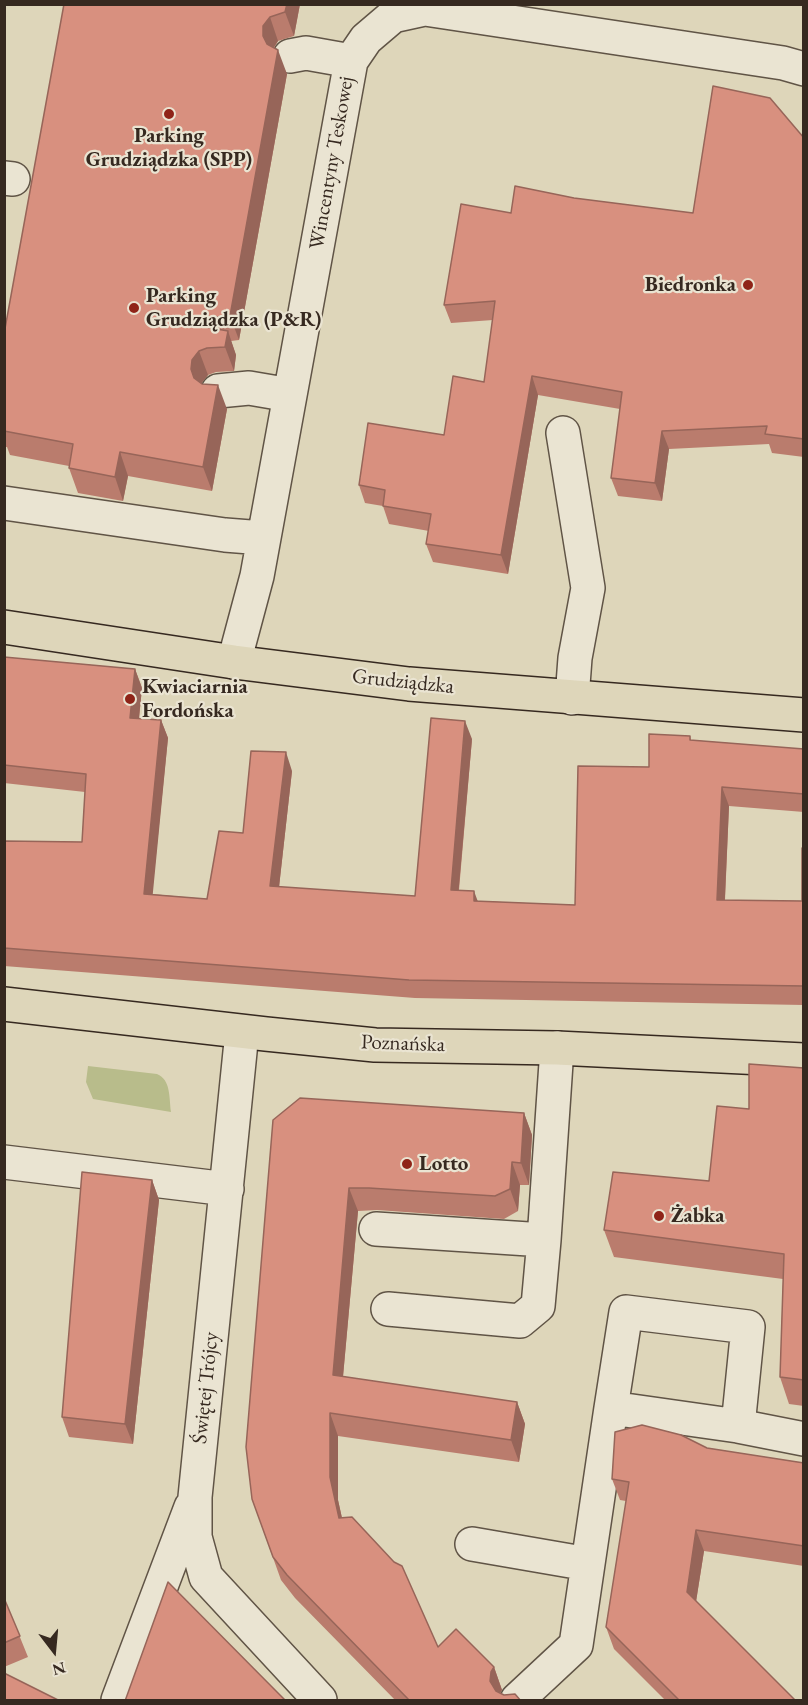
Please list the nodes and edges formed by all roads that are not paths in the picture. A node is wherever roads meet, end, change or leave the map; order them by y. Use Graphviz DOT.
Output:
graph roads {
  1 [pos="291,56"];
  2 [pos="351,61"];
  3 [pos="804,69"];
  4 [pos="218,391"];
  5 [pos="290,394"];
  6 [pos="563,433"];
  7 [pos="4,502"];
  8 [pos="264,538"];
  9 [pos="4,627"];
  10 [pos="234,662"];
  11 [pos="572,698"];
  12 [pos="804,715"];
  13 [pos="4,1004"];
  14 [pos="242,1032"];
  15 [pos="557,1048"];
  16 [pos="804,1060"];
  17 [pos="4,1161"];
  18 [pos="227,1189"];
  19 [pos="376,1229"];
  20 [pos="544,1240"];
  21 [pos="388,1309"];
  22 [pos="611,1408"];
  23 [pos="738,1426"];
  24 [pos="804,1438"];
  25 [pos="195,1497"];
  26 [pos="472,1544"];
  27 [pos="588,1564"];
  28 [pos="118,1701"];
  29 [pos="320,1701"];
  30 [pos="517,1701"];
  1 -- 2 [label="street"];
  2 -- 3 [label="street, Wincentyny Teskowej"];
  2 -- 5 [label="street, Wincentyny Teskowej"];
  4 -- 5 [label="street"];
  5 -- 8 [label="street, Wincentyny Teskowej"];
  6 -- 11 [label="street"];
  7 -- 8 [label="street"];
  8 -- 10 [label="street, Wincentyny Teskowej"];
  9 -- 10 [label="main road, Grudziądzka"];
  10 -- 11 [label="main road, Grudziądzka"];
  11 -- 12 [label="main road, Grudziądzka"];
  13 -- 14 [label="main road, Poznańska"];
  14 -- 15 [label="main road, Poznańska"];
  14 -- 18 [label="street, Świętej Trójcy"];
  15 -- 16 [label="main road, Poznańska"];
  15 -- 20 [label="street"];
  17 -- 18 [label="street"];
  18 -- 25 [label="street, Świętej Trójcy"];
  19 -- 20 [label="street"];
  20 -- 21 [label="street"];
  22 -- 23 [label="street"];
  22 -- 23 [label="street"];
  22 -- 27 [label="street"];
  23 -- 24 [label="street"];
  25 -- 28 [label="street"];
  25 -- 29 [label="street, Świętej Trójcy"];
  26 -- 27 [label="street"];
  27 -- 30 [label="street"];
}
